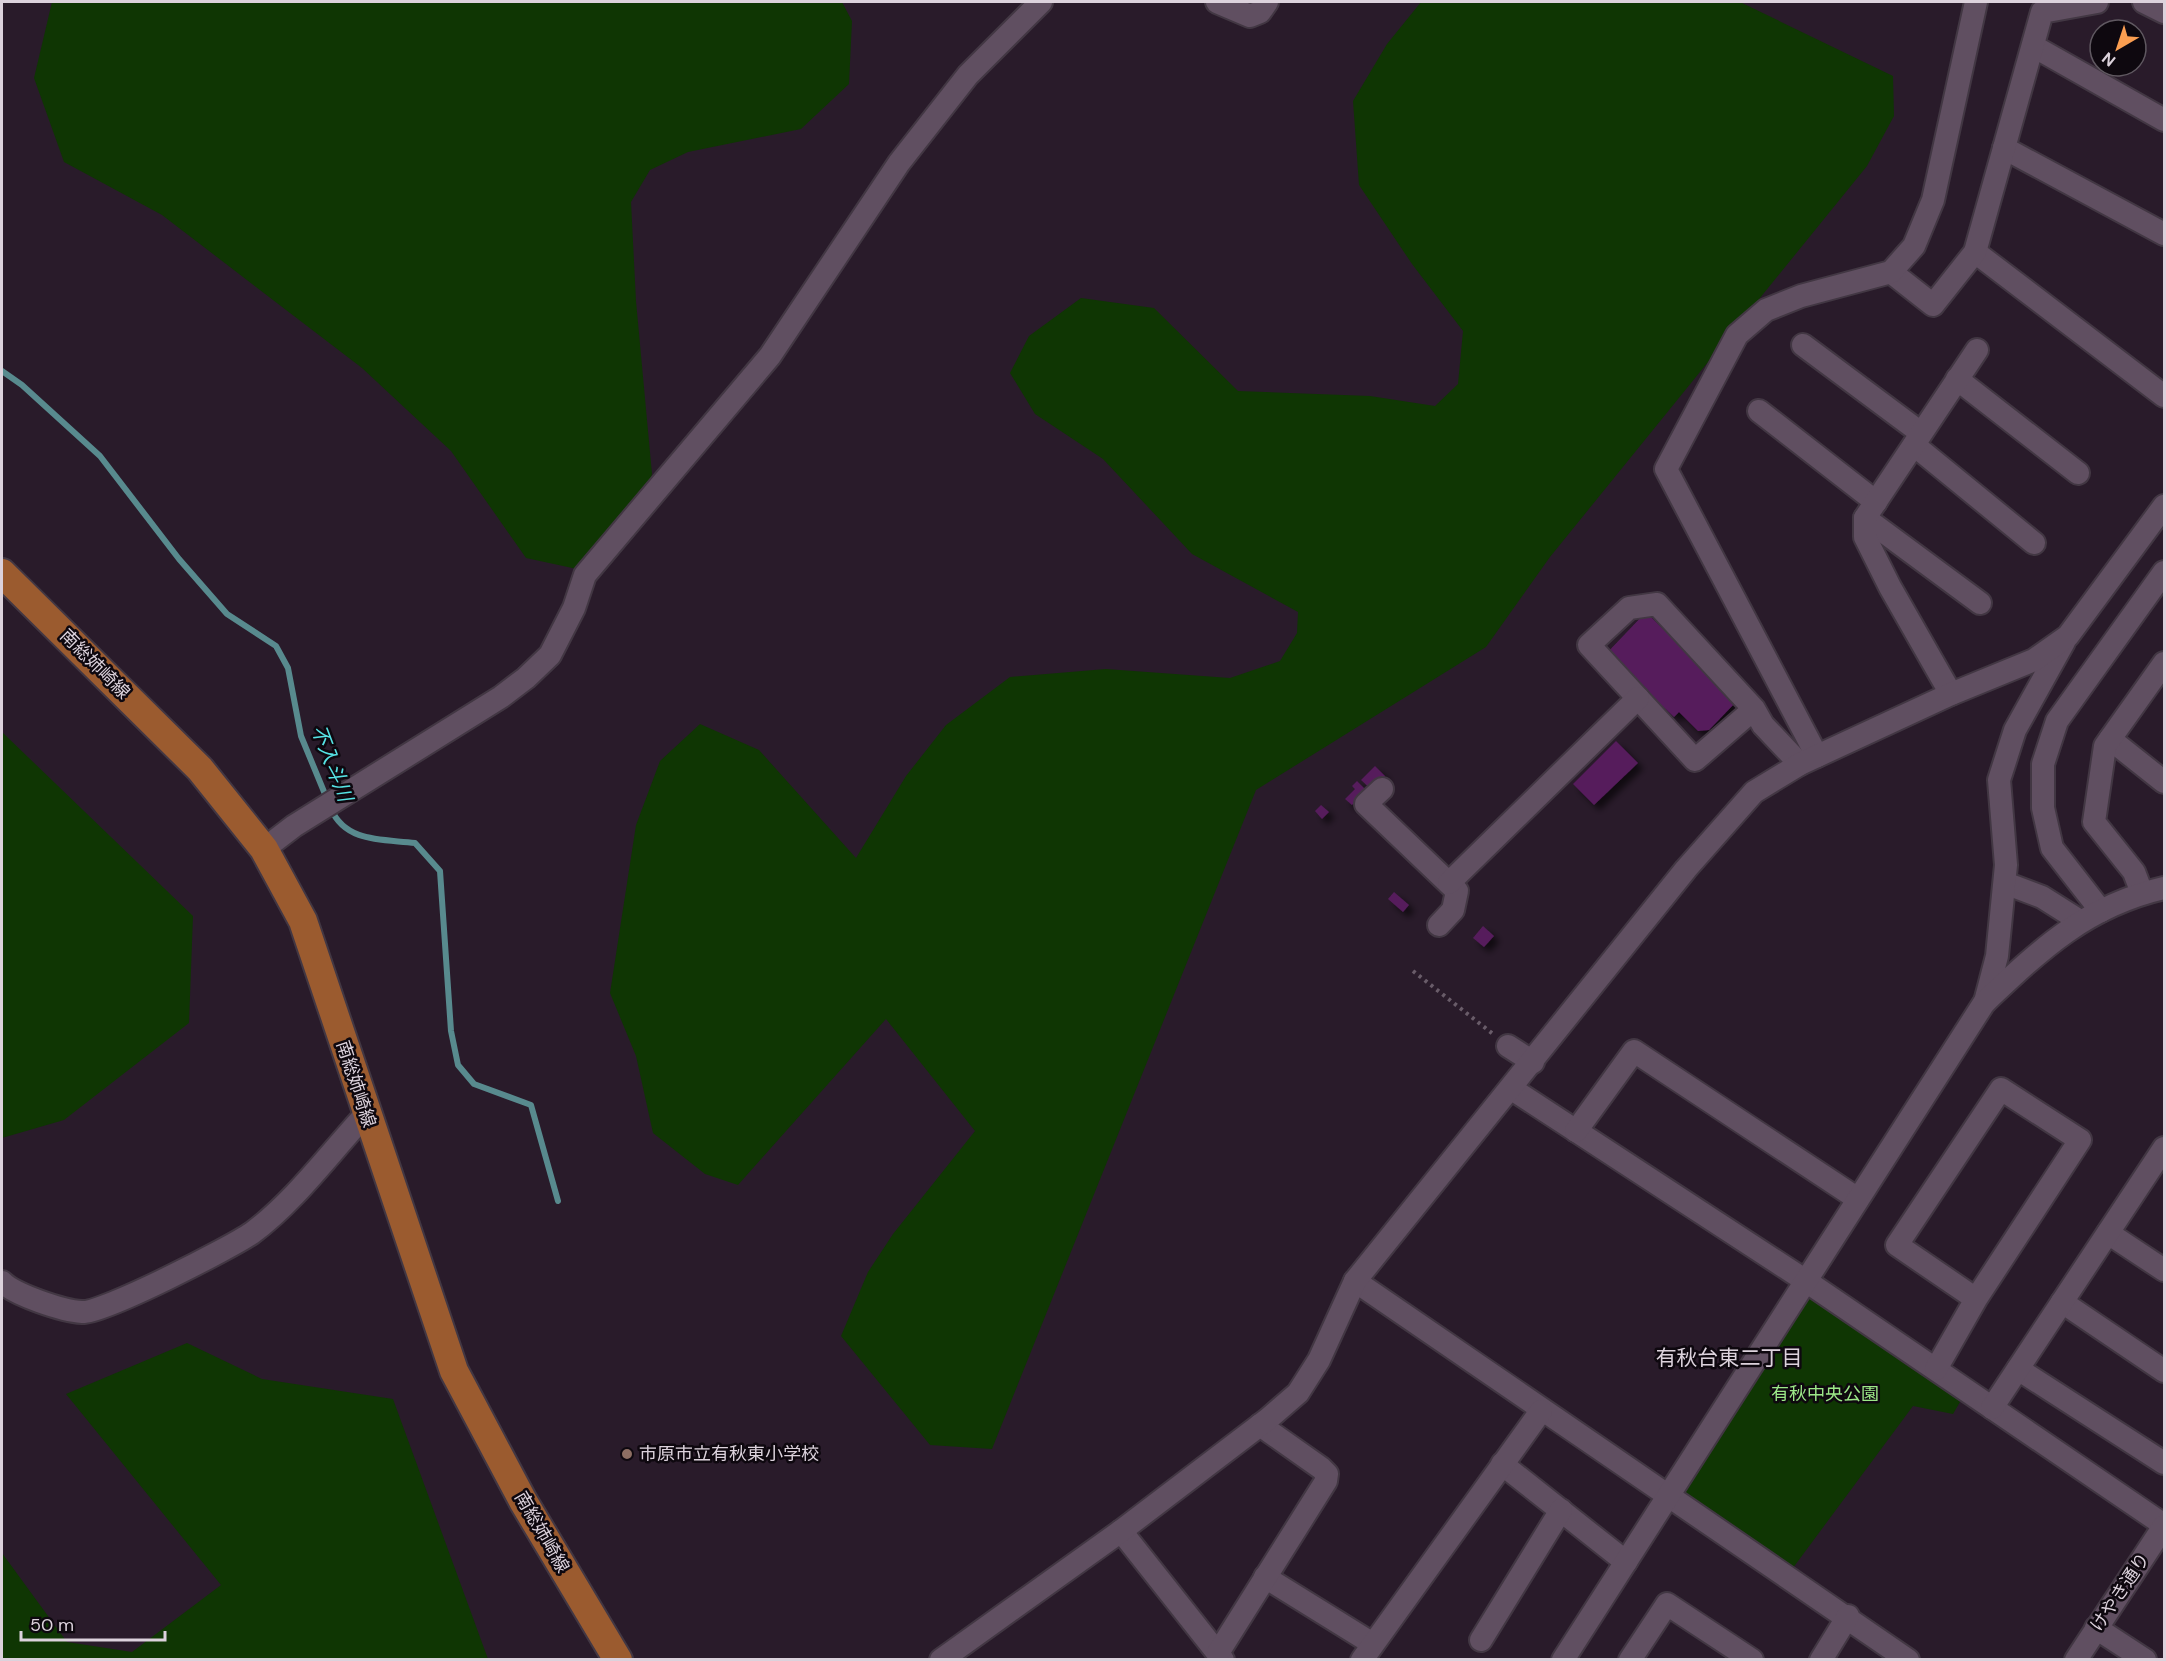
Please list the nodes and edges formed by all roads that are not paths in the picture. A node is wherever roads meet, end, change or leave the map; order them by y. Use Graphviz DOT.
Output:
graph roads {
  1 [pos="1041,2"];
  2 [pos="1217,2"];
  3 [pos="1267,2"];
  4 [pos="1976,2"];
  5 [pos="2097,2"];
  6 [pos="2144,2"];
  7 [pos="2164,12"];
  8 [pos="2033,46"];
  9 [pos="2164,120"];
  10 [pos="2004,148"];
  11 [pos="2164,234"];
  12 [pos="1975,252"];
  13 [pos="1891,272"];
  14 [pos="1803,345"];
  15 [pos="1977,350"];
  16 [pos="1957,379"];
  17 [pos="2164,396"];
  18 [pos="1759,411"];
  19 [pos="1918,439"];
  20 [pos="2078,473"];
  21 [pos="2164,506"];
  22 [pos="1870,510"];
  23 [pos="2034,543"];
  24 [pos="2164,572"];
  25 [pos="2,573"];
  26 [pos="1980,603"];
  27 [pos="2068,636"];
  28 [pos="2164,663"];
  29 [pos="1951,694"];
  30 [pos="1638,698"];
  31 [pos="1754,709"];
  32 [pos="2110,739"];
  33 [pos="1809,760"];
  34 [pos="2164,782"];
  35 [pos="1382,789"];
  36 [pos="264,849"];
  37 [pos="1449,883"];
  38 [pos="2005,883"];
  39 [pos="2164,888"];
  40 [pos="2142,893"];
  41 [pos="2101,911"];
  42 [pos="1453,919"];
  43 [pos="2080,921"];
  44 [pos="1984,1003"];
  45 [pos="1508,1046"];
  46 [pos="1533,1062"];
  47 [pos="1512,1089"];
  48 [pos="366,1114"];
  49 [pos="1576,1131"];
  50 [pos="2161,1160"];
  51 [pos="1858,1199"];
  52 [pos="2108,1233"];
  53 [pos="2164,1270"];
  54 [pos="1355,1281"];
  55 [pos="1806,1281"];
  56 [pos="2,1282"];
  57 [pos="1976,1299"];
  58 [pos="2062,1302"];
  59 [pos="1936,1370"];
  60 [pos="2018,1370"];
  61 [pos="2164,1371"];
  62 [pos="1992,1408"];
  63 [pos="1541,1411"];
  64 [pos="1260,1425"];
  65 [pos="2164,1463"];
  66 [pos="1502,1464"];
  67 [pos="1666,1496"];
  68 [pos="1560,1510"];
  69 [pos="2164,1525"];
  70 [pos="1121,1532"];
  71 [pos="1626,1562"];
  72 [pos="1265,1577"];
  73 [pos="1848,1617"];
  74 [pos="2096,1628"];
  75 [pos="1481,1640"];
  76 [pos="1367,1652"];
  77 [pos="1220,1656"];
  78 [pos="618,1659"];
  79 [pos="941,1659"];
  80 [pos="1563,1659"];
  81 [pos="1630,1659"];
  82 [pos="1752,1659"];
  83 [pos="1821,1659"];
  84 [pos="1908,1659"];
  85 [pos="2076,1659"];
  86 [pos="2145,1659"];
  1 -- 36 [label="street"];
  2 -- 3 [label="street"];
  4 -- 13 [label="street"];
  5 -- 8 [label="street"];
  6 -- 7 [label="street"];
  8 -- 9 [label="street"];
  8 -- 10 [label="street"];
  10 -- 11 [label="street"];
  10 -- 12 [label="street"];
  12 -- 13 [label="street"];
  12 -- 17 [label="street"];
  13 -- 33 [label="street"];
  14 -- 19 [label="street"];
  15 -- 16 [label="street"];
  16 -- 19 [label="street"];
  16 -- 20 [label="street"];
  18 -- 22 [label="street"];
  19 -- 22 [label="street"];
  19 -- 23 [label="street"];
  21 -- 27 [label="street"];
  22 -- 26 [label="street"];
  22 -- 29 [label="street"];
  24 -- 41 [label="street"];
  25 -- 36 [label="main road, 南総姉崎線"];
  27 -- 29 [label="street"];
  27 -- 38 [label="street"];
  28 -- 32 [label="street"];
  29 -- 33 [label="street"];
  30 -- 31 [label="street"];
  30 -- 31 [label="street"];
  30 -- 37 [label="street"];
  31 -- 33 [label="street"];
  32 -- 34 [label="street"];
  32 -- 40 [label="street"];
  33 -- 46 [label="street"];
  35 -- 37 [label="street"];
  36 -- 48 [label="main road, 南総姉崎線"];
  37 -- 42 [label="street"];
  38 -- 43 [label="street"];
  38 -- 44 [label="street"];
  39 -- 40 [label="street"];
  40 -- 41 [label="street"];
  41 -- 43 [label="street"];
  43 -- 44 [label="street"];
  44 -- 51 [label="street"];
  45 -- 46 [label="street"];
  46 -- 47 [label="street"];
  47 -- 49 [label="street"];
  47 -- 54 [label="street"];
  48 -- 56 [label="street"];
  48 -- 78 [label="main road, 南総姉崎線"];
  49 -- 51 [label="street"];
  49 -- 55 [label="street"];
  50 -- 52 [label="street"];
  51 -- 55 [label="street"];
  52 -- 53 [label="street"];
  52 -- 58 [label="street"];
  54 -- 63 [label="street"];
  54 -- 64 [label="street"];
  55 -- 59 [label="street"];
  55 -- 67 [label="street"];
  57 -- 57 [label="street"];
  57 -- 59 [label="street"];
  58 -- 60 [label="street"];
  58 -- 61 [label="street"];
  59 -- 62 [label="street"];
  60 -- 62 [label="street"];
  60 -- 65 [label="street"];
  62 -- 69 [label="street"];
  63 -- 66 [label="street"];
  63 -- 67 [label="street"];
  64 -- 70 [label="street"];
  64 -- 72 [label="street"];
  66 -- 68 [label="street"];
  66 -- 76 [label="street"];
  67 -- 71 [label="street"];
  67 -- 73 [label="street"];
  68 -- 71 [label="street"];
  68 -- 75 [label="street"];
  69 -- 74 [label="street, けやき通り"];
  70 -- 77 [label="street"];
  70 -- 79 [label="street"];
  71 -- 80 [label="street"];
  72 -- 76 [label="street"];
  72 -- 77 [label="street"];
  73 -- 83 [label="street"];
  73 -- 84 [label="street"];
  74 -- 85 [label="street, けやき通り"];
  74 -- 86 [label="street"];
  81 -- 82 [label="street"];
}
